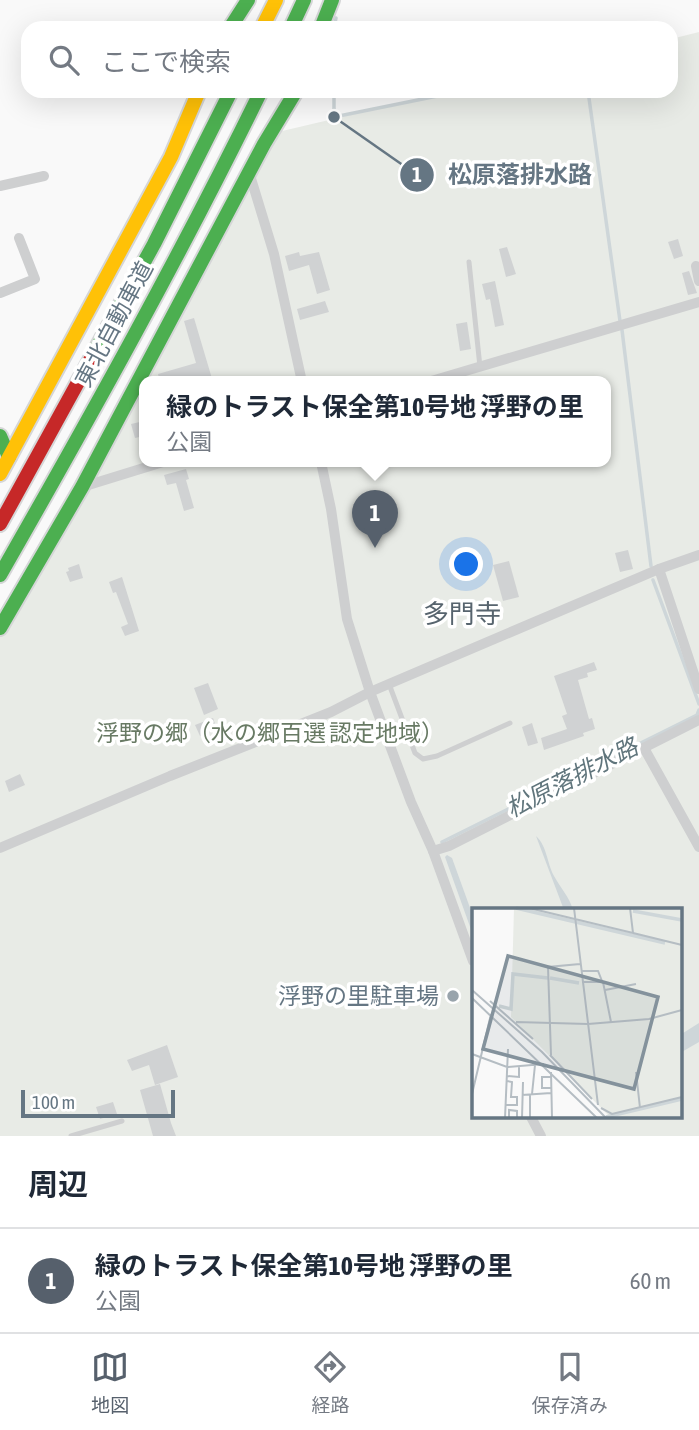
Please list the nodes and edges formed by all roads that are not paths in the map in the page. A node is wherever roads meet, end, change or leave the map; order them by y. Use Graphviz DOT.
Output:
graph roads {
  1 [pos="248,0"];
  2 [pos="276,0"];
  3 [pos="304,0"];
  4 [pos="332,0"];
  5 [pos="234,21"];
  6 [pos="266,21"];
  7 [pos="294,21"];
  8 [pos="324,21"];
  9 [pos="196,98"];
  10 [pos="227,98"];
  11 [pos="257,98"];
  12 [pos="292,98"];
  13 [pos="249,172"];
  14 [pos="44,176"];
  15 [pos="0,186"];
  16 [pos="19,238"];
  17 [pos="469,262"];
  18 [pos="696,266"];
  19 [pos="699,281"];
  20 [pos="0,293"];
  21 [pos="699,302"];
  22 [pos="480,368"];
  23 [pos="141,376"];
  24 [pos="301,376"];
  25 [pos="450,376"];
  26 [pos="139,379"];
  27 [pos="0,436"];
  28 [pos="9,457"];
  29 [pos="147,467"];
  30 [pos="322,467"];
  31 [pos="0,474"];
  32 [pos="82,487"];
  33 [pos="0,524"];
  34 [pos="699,555"];
  35 [pos="659,569"];
  36 [pos="0,575"];
  37 [pos="0,628"];
  38 [pos="389,684"];
  39 [pos="699,689"];
  40 [pos="370,692"];
  41 [pos="699,720"];
  42 [pos="510,723"];
  43 [pos="644,748"];
  44 [pos="699,847"];
  45 [pos="0,848"];
  46 [pos="433,851"];
  47 [pos="472,958"];
  48 [pos="532,1118"];
  49 [pos="122,1121"];
  50 [pos="71,1136"];
  51 [pos="541,1136"];
  1 -- 5 [label="main road"];
  2 -- 6 [label="main road"];
  3 -- 7 [label="main road"];
  4 -- 8 [label="main road"];
  9 -- 28 [label="main road"];
  10 -- 33 [label="main road, 東北自動車道"];
  11 -- 36 [label="main road, 東北自動車道"];
  12 -- 13 [label="main road"];
  13 -- 23 [label="main road"];
  13 -- 24 [label="street"];
  14 -- 15 [label="street"];
  16 -- 20 [label="street"];
  17 -- 22 [label="lane"];
  18 -- 19 [label="street"];
  21 -- 22 [label="street"];
  22 -- 25 [label="street"];
  26 -- 32 [label="main road"];
  27 -- 28 [label="main road"];
  28 -- 31 [label="main road"];
  29 -- 32 [label="street"];
  30 -- 40 [label="street"];
  32 -- 37 [label="main road"];
  34 -- 35 [label="street"];
  35 -- 38 [label="street"];
  35 -- 39 [label="street"];
  38 -- 40 [label="street"];
  38 -- 42 [label="lane"];
  40 -- 45 [label="street"];
  40 -- 46 [label="street"];
  41 -- 43 [label="street"];
  43 -- 44 [label="street"];
  43 -- 46 [label="street"];
  46 -- 47 [label="street"];
  48 -- 51 [label="street"];
  49 -- 50 [label="lane"];
}
